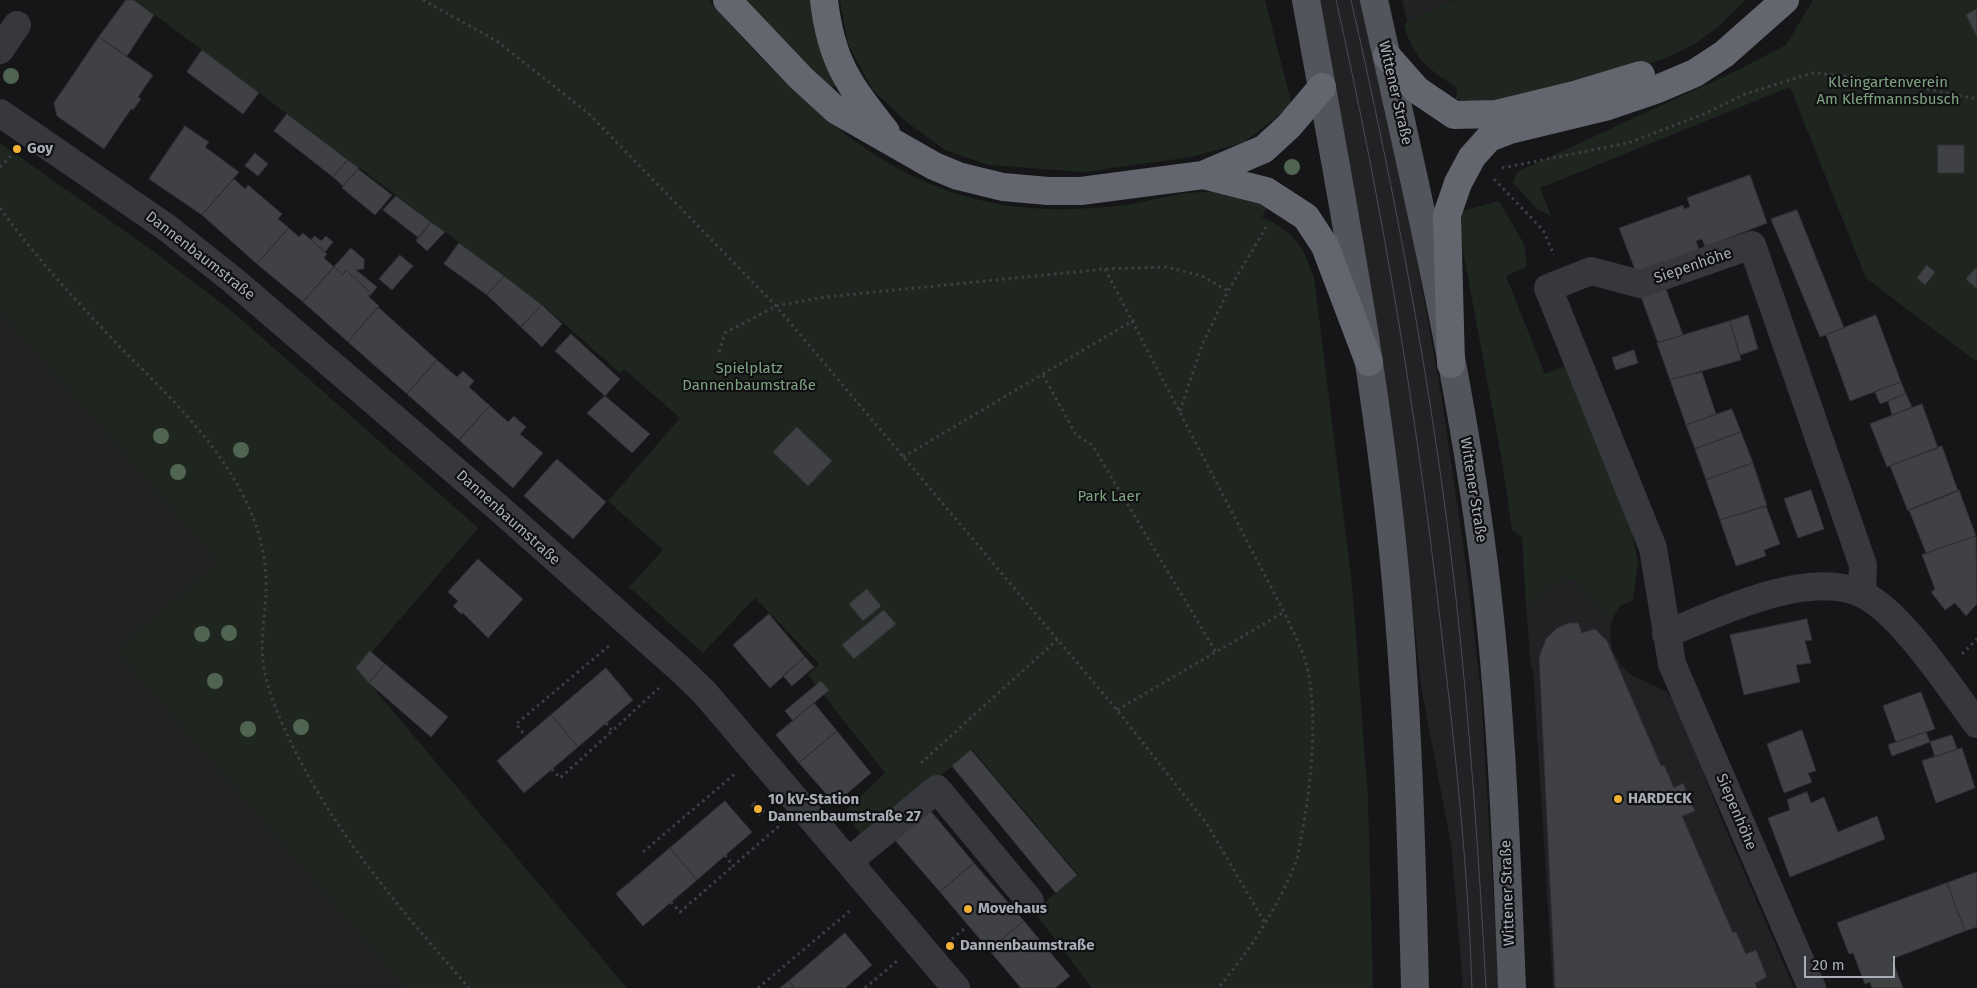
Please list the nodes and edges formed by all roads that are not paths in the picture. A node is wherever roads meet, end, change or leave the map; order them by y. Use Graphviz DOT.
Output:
graph roads {
  1 [pos="727,0"];
  2 [pos="824,0"];
  3 [pos="1306,0"];
  4 [pos="1374,0"];
  5 [pos="1758,0"];
  6 [pos="1785,0"];
  7 [pos="17,25"];
  8 [pos="0,50"];
  9 [pos="1387,56"];
  10 [pos="1322,87"];
  11 [pos="0,113"];
  12 [pos="894,143"];
  13 [pos="1203,175"];
  14 [pos="1369,362"];
  15 [pos="1451,364"];
  16 [pos="1862,594"];
  17 [pos="1666,634"];
  18 [pos="1977,724"];
  19 [pos="849,861"];
  20 [pos="1030,901"];
  21 [pos="956,988"];
  22 [pos="1415,988"];
  23 [pos="1512,988"];
  24 [pos="1812,988"];
  1 -- 12 [label="highway"];
  2 -- 12 [label="highway"];
  3 -- 10 [label="main road"];
  4 -- 9 [label="main road, Wittener Straße"];
  5 -- 9 [label="highway"];
  6 -- 15 [label="highway"];
  7 -- 8 [label="street"];
  9 -- 15 [label="main road, Wittener Straße"];
  10 -- 13 [label="highway"];
  10 -- 14 [label="main road"];
  11 -- 19 [label="street, Dannenbaumstraße"];
  12 -- 13 [label="highway"];
  13 -- 14 [label="highway"];
  14 -- 22 [label="main road"];
  15 -- 23 [label="main road, Wittener Straße"];
  16 -- 17 [label="street"];
  16 -- 17 [label="street, Siepenhöhe"];
  16 -- 18 [label="street"];
  17 -- 24 [label="street, Siepenhöhe"];
  19 -- 20 [label="street"];
  19 -- 21 [label="street, Dannenbaumstraße"];
}
